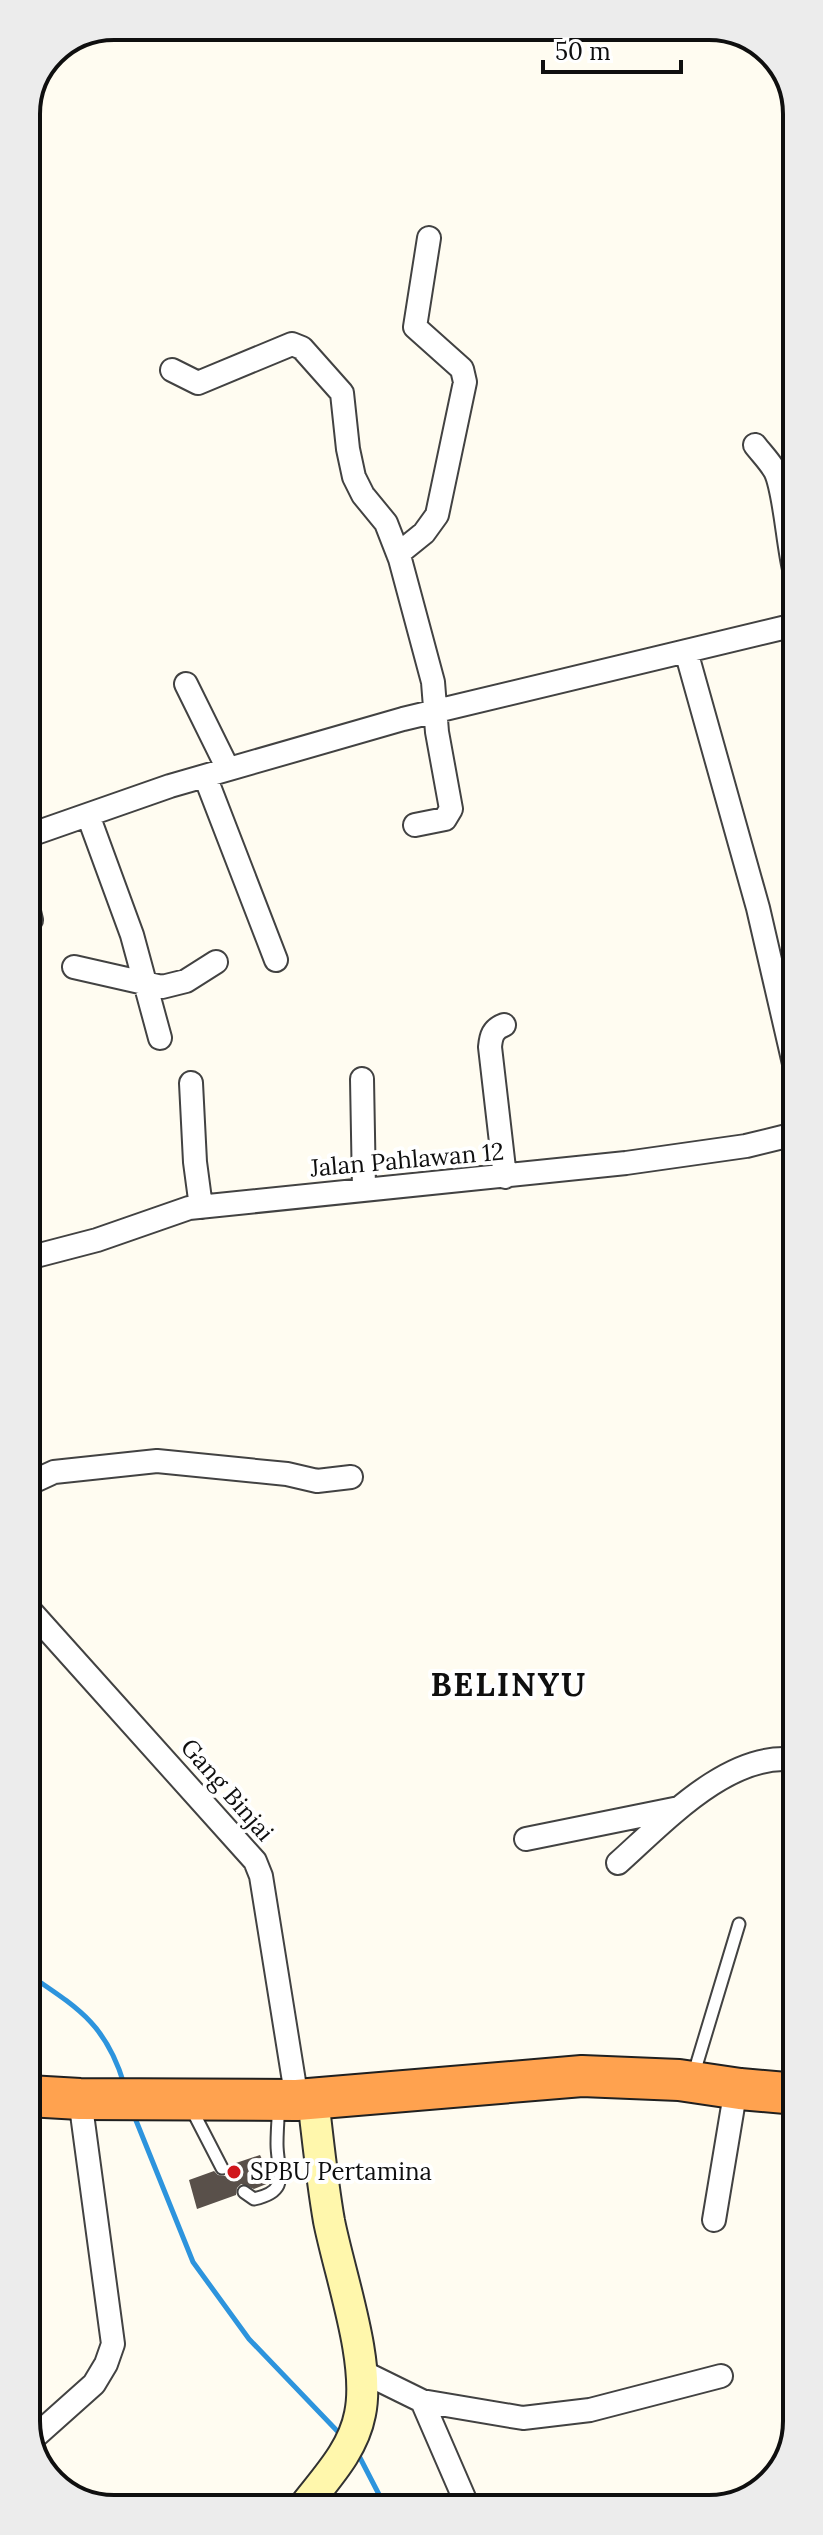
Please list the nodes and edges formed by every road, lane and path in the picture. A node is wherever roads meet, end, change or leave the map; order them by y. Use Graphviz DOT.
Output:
graph roads {
  1 [pos="429,238"];
  2 [pos="172,370"];
  3 [pos="755,445"];
  4 [pos="783,502"];
  5 [pos="398,554"];
  6 [pos="783,628"];
  7 [pos="686,651"];
  8 [pos="186,684"];
  9 [pos="436,712"];
  10 [pos="228,769"];
  11 [pos="205,776"];
  12 [pos="88,815"];
  13 [pos="415,825"];
  14 [pos="40,832"];
  15 [pos="276,960"];
  16 [pos="216,962"];
  17 [pos="74,967"];
  18 [pos="145,982"];
  19 [pos="783,1016"];
  20 [pos="504,1025"];
  21 [pos="160,1038"];
  22 [pos="362,1079"];
  23 [pos="191,1083"];
  24 [pos="783,1137"];
  25 [pos="505,1177"];
  26 [pos="364,1189"];
  27 [pos="201,1207"];
  28 [pos="40,1255"];
  29 [pos="351,1477"];
  30 [pos="40,1478"];
  31 [pos="40,1621"];
  32 [pos="783,1760"];
  33 [pos="680,1808"];
  34 [pos="526,1839"];
  35 [pos="618,1863"];
  36 [pos="739,1924"];
  37 [pos="691,2082"];
  38 [pos="736,2088"];
  39 [pos="783,2093"];
  40 [pos="40,2097"];
  41 [pos="112,2100"];
  42 [pos="187,2100"];
  43 [pos="296,2100"];
  44 [pos="222,2168"];
  45 [pos="244,2192"];
  46 [pos="714,2220"];
  47 [pos="363,2372"];
  48 [pos="721,2376"];
  49 [pos="422,2401"];
  50 [pos="41,2431"];
  51 [pos="313,2495"];
  52 [pos="463,2495"];
  1 -- 5 [label="street"];
  2 -- 5 [label="street"];
  3 -- 4 [label="street"];
  5 -- 9 [label="street"];
  6 -- 7 [label="street"];
  7 -- 9 [label="street"];
  7 -- 19 [label="street"];
  8 -- 10 [label="street"];
  9 -- 10 [label="street"];
  9 -- 13 [label="street"];
  10 -- 11 [label="street"];
  11 -- 12 [label="street"];
  11 -- 15 [label="street"];
  12 -- 14 [label="street"];
  12 -- 18 [label="street"];
  16 -- 18 [label="street"];
  17 -- 18 [label="street"];
  18 -- 21 [label="street"];
  20 -- 25 [label="street"];
  22 -- 26 [label="street"];
  23 -- 27 [label="street"];
  24 -- 25 [label="street, Jalan Pahlawan 12"];
  25 -- 26 [label="street, Jalan Pahlawan 12"];
  26 -- 27 [label="street, Jalan Pahlawan 12"];
  27 -- 28 [label="street, Jalan Pahlawan 12"];
  29 -- 30 [label="street"];
  31 -- 43 [label="street, Gang Binjai"];
  32 -- 33 [label="street"];
  33 -- 34 [label="street"];
  33 -- 35 [label="street"];
  36 -- 37 [label="lane"];
  37 -- 38 [label="highway"];
  37 -- 43 [label="highway"];
  38 -- 39 [label="highway"];
  38 -- 46 [label="street"];
  40 -- 41 [label="highway"];
  41 -- 42 [label="highway"];
  41 -- 50 [label="street"];
  42 -- 43 [label="highway"];
  42 -- 44 [label="lane"];
  43 -- 45 [label="lane"];
  43 -- 47 [label="street"];
  47 -- 49 [label="street"];
  47 -- 51 [label="street"];
  48 -- 49 [label="street"];
  49 -- 52 [label="street"];
}
